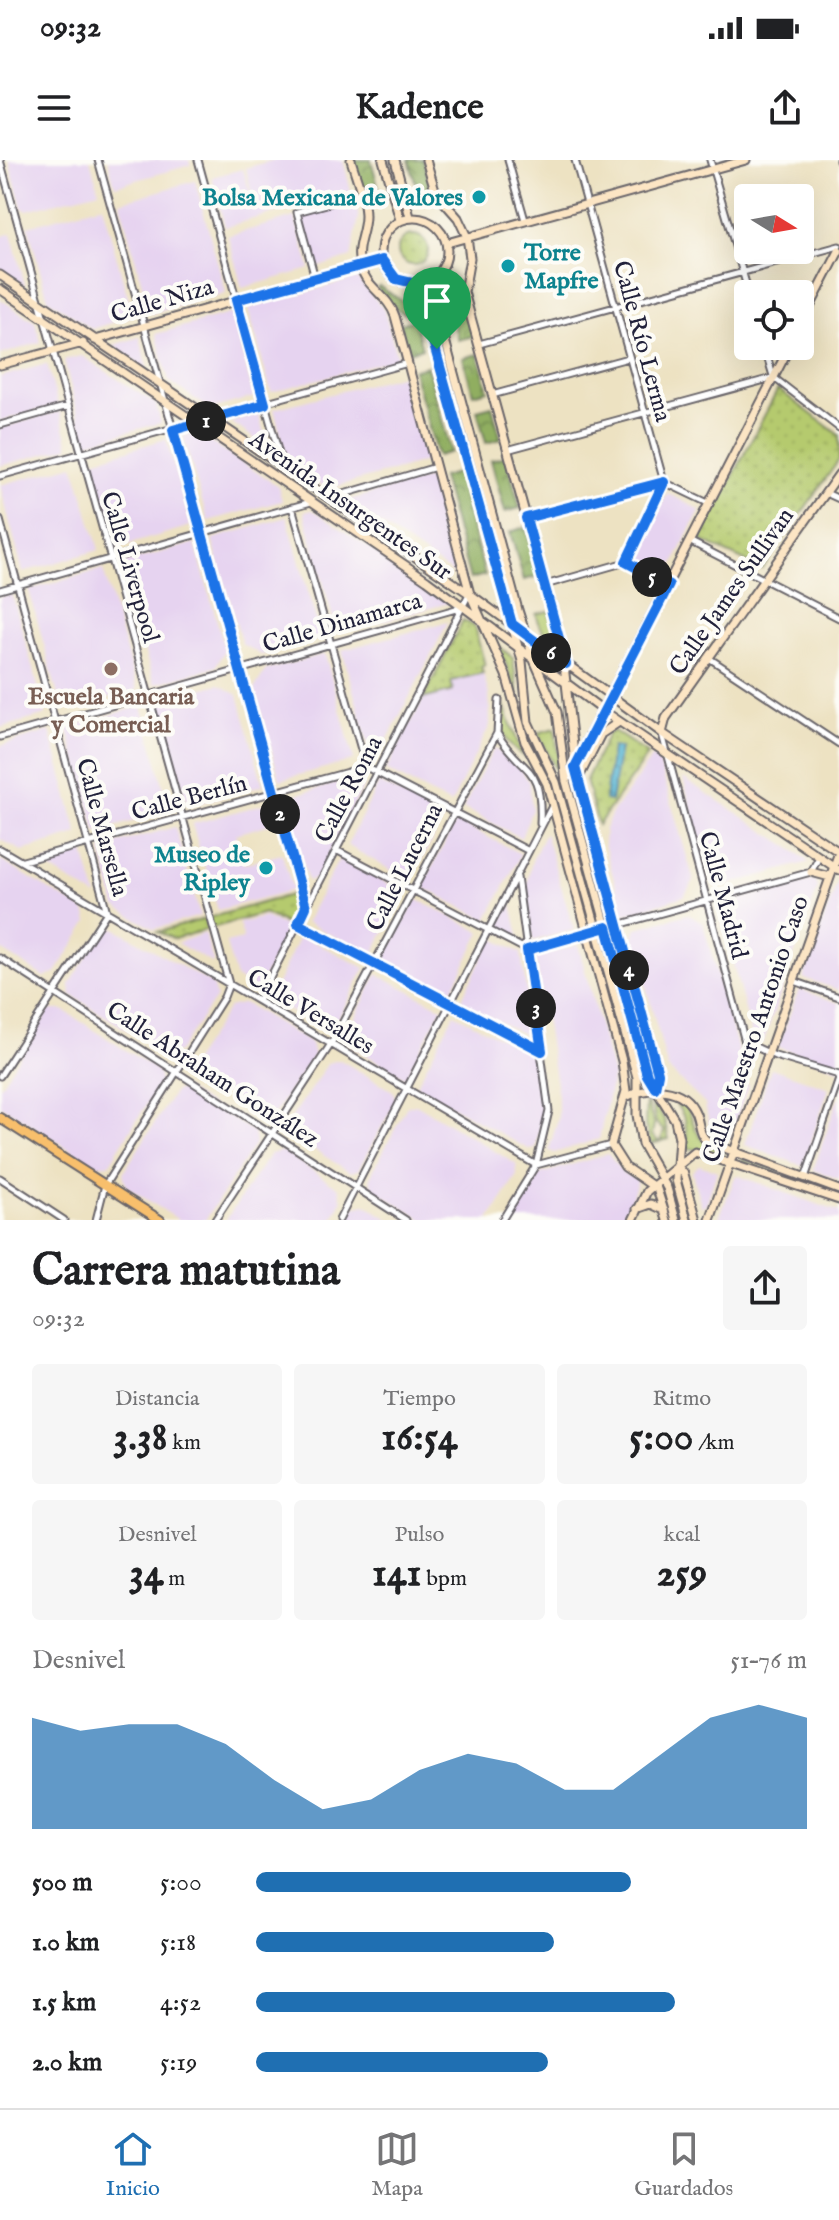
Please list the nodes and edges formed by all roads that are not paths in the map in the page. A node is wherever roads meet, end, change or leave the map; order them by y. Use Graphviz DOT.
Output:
graph roads {
  1 [pos="0,160"];
  2 [pos="98,160"];
  3 [pos="198,160"];
  4 [pos="351,160"];
  5 [pos="383,160"];
  6 [pos="395,160"];
  7 [pos="426,160"];
  8 [pos="508,160"];
  9 [pos="575,160"];
  10 [pos="710,160"];
  11 [pos="746,160"];
  12 [pos="712,169"];
  13 [pos="360,195"];
  14 [pos="586,203"];
  15 [pos="410,217"];
  16 [pos="400,220"];
  17 [pos="525,220"];
  18 [pos="467,237"];
  19 [pos="447,243"];
  20 [pos="839,248"];
  21 [pos="382,260"];
  22 [pos="360,266"];
  23 [pos="742,272"];
  24 [pos="0,275"];
  25 [pos="315,278"];
  26 [pos="745,280"];
  27 [pos="429,281"];
  28 [pos="417,284"];
  29 [pos="0,289"];
  30 [pos="814,298"];
  31 [pos="236,300"];
  32 [pos="39,302"];
  33 [pos="615,307"];
  34 [pos="43,319"];
  35 [pos="144,326"];
  36 [pos="95,340"];
  37 [pos="80,343"];
  38 [pos="478,344"];
  39 [pos="52,351"];
  40 [pos="628,358"];
  41 [pos="768,360"];
  42 [pos="782,360"];
  43 [pos="408,363"];
  44 [pos="0,365"];
  45 [pos="773,377"];
  46 [pos="160,384"];
  47 [pos="492,395"];
  48 [pos="164,400"];
  49 [pos="265,404"];
  50 [pos="68,406"];
  51 [pos="643,412"];
  52 [pos="213,418"];
  53 [pos="198,423"];
  54 [pos="0,425"];
  55 [pos="839,428"];
  56 [pos="173,430"];
  57 [pos="507,450"];
  58 [pos="81,455"];
  59 [pos="282,465"];
  60 [pos="437,467"];
  61 [pos="839,474"];
  62 [pos="0,476"];
  63 [pos="664,482"];
  64 [pos="826,493"];
  65 [pos="330,498"];
  66 [pos="839,499"];
  67 [pos="312,502"];
  68 [pos="710,504"];
  69 [pos="292,507"];
  70 [pos="526,518"];
  71 [pos="0,520"];
  72 [pos="201,533"];
  73 [pos="691,542"];
  74 [pos="110,558"];
  75 [pos="626,562"];
  76 [pos="764,579"];
  77 [pos="18,584"];
  78 [pos="545,585"];
  79 [pos="669,585"];
  80 [pos="0,590"];
  81 [pos="470,594"];
  82 [pos="463,607"];
  83 [pos="839,618"];
  84 [pos="482,621"];
  85 [pos="512,624"];
  86 [pos="526,635"];
  87 [pos="331,644"];
  88 [pos="519,648"];
  89 [pos="708,657"];
  90 [pos="534,660"];
  91 [pos="566,664"];
  92 [pos="240,669"];
  93 [pos="568,685"];
  94 [pos="148,695"];
  95 [pos="610,696"];
  96 [pos="499,700"];
  97 [pos="604,711"];
  98 [pos="55,721"];
  99 [pos="619,722"];
  100 [pos="497,733"];
  101 [pos="662,733"];
  102 [pos="573,735"];
  103 [pos="0,737"];
  104 [pos="591,737"];
  105 [pos="839,744"];
  106 [pos="669,756"];
  107 [pos="366,767"];
  108 [pos="575,767"];
  109 [pos="376,773"];
  110 [pos="566,781"];
  111 [pos="577,781"];
  112 [pos="274,792"];
  113 [pos="559,792"];
  114 [pos="553,805"];
  115 [pos="453,812"];
  116 [pos="182,817"];
  117 [pos="540,829"];
  118 [pos="89,843"];
  119 [pos="0,849"];
  120 [pos="336,850"];
  121 [pos="529,851"];
  122 [pos="839,852"];
  123 [pos="819,857"];
  124 [pos="22,862"];
  125 [pos="836,868"];
  126 [pos="811,872"];
  127 [pos="516,876"];
  128 [pos="830,877"];
  129 [pos="412,890"];
  130 [pos="707,901"];
  131 [pos="306,907"];
  132 [pos="107,912"];
  133 [pos="298,924"];
  134 [pos="616,924"];
  135 [pos="607,927"];
  136 [pos="489,930"];
  137 [pos="597,930"];
  138 [pos="586,934"];
  139 [pos="527,950"];
  140 [pos="0,958"];
  141 [pos="373,965"];
  142 [pos="794,981"];
  143 [pos="229,984"];
  144 [pos="53,992"];
  145 [pos="839,997"];
  146 [pos="258,1001"];
  147 [pos="451,1005"];
  148 [pos="331,1044"];
  149 [pos="542,1051"];
  150 [pos="768,1054"];
  151 [pos="177,1072"];
  152 [pos="0,1076"];
  153 [pos="839,1077"];
  154 [pos="655,1088"];
  155 [pos="408,1089"];
  156 [pos="638,1091"];
  157 [pos="624,1098"];
  158 [pos="0,1118"];
  159 [pos="271,1132"];
  160 [pos="611,1145"];
  161 [pos="734,1152"];
  162 [pos="730,1161"];
  163 [pos="536,1165"];
  164 [pos="677,1165"];
  165 [pos="0,1178"];
  166 [pos="662,1178"];
  167 [pos="805,1178"];
  168 [pos="105,1185"];
  169 [pos="653,1185"];
  170 [pos="357,1188"];
  171 [pos="839,1190"];
  172 [pos="839,1200"];
  173 [pos="637,1209"];
  174 [pos="664,1210"];
  175 [pos="64,1220"];
  176 [pos="96,1220"];
  177 [pos="160,1220"];
  178 [pos="215,1220"];
  179 [pos="339,1220"];
  180 [pos="406,1220"];
  181 [pos="502,1220"];
  182 [pos="633,1220"];
  183 [pos="667,1220"];
  184 [pos="676,1220"];
  185 [pos="687,1220"];
  186 [pos="697,1220"];
  187 [pos="710,1220"];
  1 -- 32 [label="street, Calle Liverpool"];
  2 -- 35 [label="street"];
  3 -- 31 [label="street"];
  4 -- 13 [label="main road"];
  5 -- 16 [label="main road"];
  6 -- 15 [label="main road"];
  7 -- 18 [label="main road"];
  8 -- 17 [label="street"];
  9 -- 14 [label="street, Calle Río Lerma"];
  10 -- 12 [label="street"];
  11 -- 12 [label="main road"];
  12 -- 14 [label="main road"];
  12 -- 23 [label="street"];
  13 -- 22 [label="main road"];
  13 -- 25 [label="street"];
  14 -- 17 [label="main road"];
  14 -- 33 [label="street, Calle Río Lerma"];
  15 -- 16 [label="main road"];
  15 -- 19 [label="main road"];
  16 -- 21 [label="main road"];
  17 -- 18 [label="main road"];
  18 -- 19 [label="main road"];
  18 -- 38 [label="main road"];
  19 -- 27 [label="main road"];
  20 -- 23 [label="street"];
  20 -- 30 [label="main road"];
  21 -- 22 [label="main road, Calle Niza"];
  21 -- 28 [label="main road"];
  22 -- 25 [label="main road, Calle Niza"];
  22 -- 43 [label="main road"];
  23 -- 26 [label="street"];
  23 -- 33 [label="street"];
  24 -- 32 [label="main road, Avenida Insurgentes Sur"];
  25 -- 31 [label="main road, Calle Niza"];
  27 -- 28 [label="main road"];
  27 -- 86 [label="main road"];
  28 -- 85 [label="main road"];
  29 -- 34 [label="main road, Avenida Insurgentes Sur"];
  31 -- 35 [label="main road, Calle Niza"];
  31 -- 49 [label="street"];
  32 -- 34 [label="street, Calle Liverpool"];
  32 -- 36 [label="main road, Avenida Insurgentes Sur"];
  33 -- 38 [label="street"];
  33 -- 40 [label="street, Calle Río Lerma"];
  34 -- 37 [label="main road, Avenida Insurgentes Sur"];
  34 -- 39 [label="street, Calle Liverpool"];
  35 -- 36 [label="main road, Calle Niza"];
  35 -- 46 [label="street"];
  36 -- 37 [label="main road, Calle Niza"];
  36 -- 46 [label="main road, Avenida Insurgentes Sur"];
  37 -- 39 [label="main road, Calle Niza"];
  37 -- 48 [label="main road, Avenida Insurgentes Sur"];
  38 -- 47 [label="main road"];
  39 -- 44 [label="main road, Calle Niza"];
  39 -- 50 [label="street, Calle Liverpool"];
  40 -- 47 [label="street"];
  40 -- 51 [label="street, Calle Río Lerma"];
  41 -- 45 [label="street"];
  42 -- 45 [label="main road"];
  43 -- 49 [label="street"];
  43 -- 60 [label="main road"];
  45 -- 51 [label="street"];
  45 -- 55 [label="street"];
  45 -- 68 [label="main road"];
  46 -- 48 [label="street"];
  46 -- 52 [label="main road, Avenida Insurgentes Sur"];
  47 -- 57 [label="main road"];
  48 -- 53 [label="main road, Avenida Insurgentes Sur"];
  48 -- 56 [label="street"];
  49 -- 52 [label="street"];
  49 -- 59 [label="street"];
  50 -- 54 [label="street"];
  50 -- 58 [label="street, Calle Liverpool"];
  51 -- 57 [label="street"];
  51 -- 63 [label="street, Calle Río Lerma"];
  52 -- 53 [label="street"];
  52 -- 59 [label="main road, Avenida Insurgentes Sur"];
  53 -- 56 [label="street"];
  53 -- 67 [label="main road, Avenida Insurgentes Sur"];
  56 -- 58 [label="street"];
  56 -- 72 [label="street"];
  57 -- 70 [label="main road"];
  58 -- 62 [label="street"];
  58 -- 74 [label="street, Calle Liverpool"];
  59 -- 65 [label="main road, Avenida Insurgentes Sur"];
  60 -- 65 [label="street"];
  60 -- 81 [label="main road"];
  61 -- 64 [label="main road, Calle James Sullivan"];
  63 -- 68 [label="street"];
  63 -- 70 [label="street"];
  63 -- 75 [label="street"];
  64 -- 66 [label="street"];
  64 -- 76 [label="main road, Calle James Sullivan"];
  65 -- 81 [label="main road, Avenida Insurgentes Sur"];
  67 -- 69 [label="street"];
  67 -- 82 [label="main road, Avenida Insurgentes Sur"];
  68 -- 73 [label="main road"];
  69 -- 72 [label="street"];
  69 -- 87 [label="street"];
  70 -- 78 [label="main road"];
  71 -- 77 [label="street, Calle Marsella"];
  72 -- 74 [label="street"];
  72 -- 92 [label="street"];
  73 -- 76 [label="street"];
  73 -- 79 [label="main road"];
  74 -- 77 [label="street"];
  74 -- 94 [label="street, Calle Liverpool"];
  75 -- 78 [label="street"];
  75 -- 79 [label="street"];
  76 -- 83 [label="street"];
  76 -- 89 [label="main road, Calle James Sullivan"];
  77 -- 80 [label="street"];
  77 -- 98 [label="street, Calle Marsella"];
  78 -- 91 [label="main road"];
  79 -- 95 [label="main road"];
  81 -- 82 [label="street, Calle Roma"];
  81 -- 84 [label="main road"];
  81 -- 85 [label="main road, Avenida Insurgentes Sur"];
  82 -- 84 [label="main road, Avenida Insurgentes Sur"];
  82 -- 87 [label="street, Calle Dinamarca"];
  82 -- 109 [label="street, Calle Roma"];
  84 -- 88 [label="main road, Avenida Insurgentes Sur"];
  84 -- 114 [label="main road"];
  85 -- 86 [label="main road, Avenida Insurgentes Sur"];
  85 -- 88 [label="main road"];
  86 -- 90 [label="main road"];
  86 -- 91 [label="main road, Avenida Insurgentes Sur"];
  87 -- 92 [label="street, Calle Dinamarca"];
  87 -- 107 [label="street"];
  88 -- 90 [label="main road, Avenida Insurgentes Sur"];
  88 -- 113 [label="main road"];
  89 -- 101 [label="main road, Calle James Sullivan"];
  89 -- 105 [label="street"];
  90 -- 93 [label="main road, Avenida Insurgentes Sur"];
  90 -- 110 [label="main road"];
  91 -- 93 [label="main road"];
  91 -- 95 [label="main road, Avenida Insurgentes Sur"];
  92 -- 94 [label="street, Calle Dinamarca"];
  92 -- 112 [label="street"];
  93 -- 97 [label="main road, Avenida Insurgentes Sur"];
  93 -- 102 [label="main road"];
  94 -- 98 [label="street, Calle Dinamarca"];
  94 -- 116 [label="street, Calle Liverpool"];
  95 -- 97 [label="main road"];
  95 -- 101 [label="main road, Avenida Insurgentes Sur"];
  96 -- 100 [label="street"];
  97 -- 99 [label="main road, Avenida Insurgentes Sur"];
  97 -- 104 [label="main road"];
  98 -- 103 [label="street, Calle Dinamarca"];
  98 -- 118 [label="street, Calle Marsella"];
  99 -- 106 [label="main road, Avenida Insurgentes Sur"];
  99 -- 111 [label="main road"];
  100 -- 115 [label="street, Calle Lucerna"];
  100 -- 117 [label="street"];
  101 -- 106 [label="street, Calle Madrid"];
  101 -- 122 [label="main road, Avenida Insurgentes Sur"];
  102 -- 104 [label="main road"];
  102 -- 108 [label="main road"];
  104 -- 108 [label="main road"];
  106 -- 123 [label="main road, Avenida Insurgentes Sur"];
  106 -- 130 [label="street, Calle Madrid"];
  107 -- 109 [label="street"];
  107 -- 112 [label="street, Calle Berlín"];
  108 -- 110 [label="main road"];
  108 -- 111 [label="main road"];
  109 -- 115 [label="street"];
  109 -- 120 [label="street, Calle Roma"];
  110 -- 113 [label="main road"];
  110 -- 135 [label="main road"];
  111 -- 134 [label="main road"];
  112 -- 116 [label="street, Calle Berlín"];
  112 -- 131 [label="street"];
  113 -- 114 [label="main road"];
  113 -- 137 [label="main road"];
  114 -- 117 [label="street"];
  114 -- 138 [label="main road"];
  115 -- 121 [label="street"];
  115 -- 129 [label="street, Calle Lucerna"];
  116 -- 118 [label="street, Calle Berlín"];
  116 -- 143 [label="street, Calle Liverpool"];
  117 -- 121 [label="street"];
  118 -- 124 [label="street, Calle Berlín"];
  118 -- 132 [label="street, Calle Marsella"];
  119 -- 124 [label="street, Calle Versalles"];
  120 -- 129 [label="street"];
  120 -- 131 [label="street, Calle Roma"];
  121 -- 127 [label="street"];
  122 -- 125 [label="main road, Calle Maestro Antonio Caso"];
  123 -- 125 [label="main road, Avenida Insurgentes Sur"];
  123 -- 126 [label="street"];
  124 -- 132 [label="street, Calle Versalles"];
  125 -- 128 [label="main road, Calle Maestro Antonio Caso"];
  126 -- 128 [label="main road"];
  126 -- 130 [label="street"];
  127 -- 136 [label="street"];
  127 -- 139 [label="street"];
  128 -- 142 [label="main road, Calle Maestro Antonio Caso"];
  129 -- 136 [label="street"];
  129 -- 141 [label="street, Calle Lucerna"];
  130 -- 134 [label="street"];
  130 -- 150 [label="street, Calle Madrid"];
  131 -- 133 [label="street, Calle Roma"];
  132 -- 143 [label="street, Calle Versalles"];
  132 -- 144 [label="street"];
  133 -- 141 [label="street"];
  133 -- 146 [label="street, Calle Roma"];
  134 -- 135 [label="street"];
  134 -- 154 [label="main road"];
  135 -- 137 [label="street"];
  135 -- 154 [label="main road"];
  136 -- 139 [label="street"];
  136 -- 147 [label="street"];
  137 -- 138 [label="street"];
  137 -- 156 [label="main road"];
  138 -- 139 [label="street"];
  138 -- 157 [label="main road"];
  139 -- 149 [label="street"];
  140 -- 144 [label="street, Calle Abraham González"];
  141 -- 147 [label="street"];
  141 -- 148 [label="street, Calle Lucerna"];
  142 -- 145 [label="street"];
  142 -- 150 [label="main road, Calle Maestro Antonio Caso"];
  143 -- 146 [label="street, Calle Versalles"];
  143 -- 151 [label="street"];
  144 -- 151 [label="street, Calle Abraham González"];
  144 -- 152 [label="street"];
  146 -- 148 [label="street, Calle Versalles"];
  147 -- 149 [label="street"];
  147 -- 155 [label="street"];
  148 -- 155 [label="street, Calle Versalles"];
  148 -- 159 [label="street, Calle Lucerna"];
  149 -- 163 [label="street"];
  150 -- 153 [label="street"];
  150 -- 161 [label="main road, Calle Maestro Antonio Caso"];
  151 -- 159 [label="street, Calle Abraham González"];
  151 -- 168 [label="street"];
  153 -- 167 [label="street"];
  154 -- 156 [label="main road"];
  154 -- 161 [label="main road"];
  154 -- 164 [label="main road"];
  155 -- 163 [label="street, Calle Versalles"];
  155 -- 170 [label="street"];
  156 -- 157 [label="main road"];
  156 -- 166 [label="main road"];
  157 -- 160 [label="main road"];
  158 -- 168 [label="main road"];
  159 -- 170 [label="street, Calle Abraham González"];
  159 -- 178 [label="street, Calle Lucerna"];
  160 -- 163 [label="street"];
  160 -- 169 [label="main road"];
  161 -- 162 [label="main road, Calle Maestro Antonio Caso"];
  161 -- 167 [label="main road"];
  162 -- 164 [label="main road"];
  162 -- 172 [label="main road"];
  162 -- 187 [label="main road, Calle Maestro Antonio Caso"];
  163 -- 181 [label="street"];
  164 -- 166 [label="main road"];
  164 -- 185 [label="main road"];
  164 -- 186 [label="main road"];
  165 -- 175 [label="street"];
  166 -- 169 [label="main road"];
  166 -- 184 [label="main road"];
  167 -- 171 [label="main road"];
  168 -- 176 [label="street"];
  168 -- 177 [label="main road"];
  169 -- 173 [label="main road"];
  169 -- 174 [label="main road"];
  170 -- 179 [label="street"];
  170 -- 180 [label="street, Calle Abraham González"];
  173 -- 174 [label="main road"];
  173 -- 182 [label="main road"];
  174 -- 183 [label="main road"];
}
